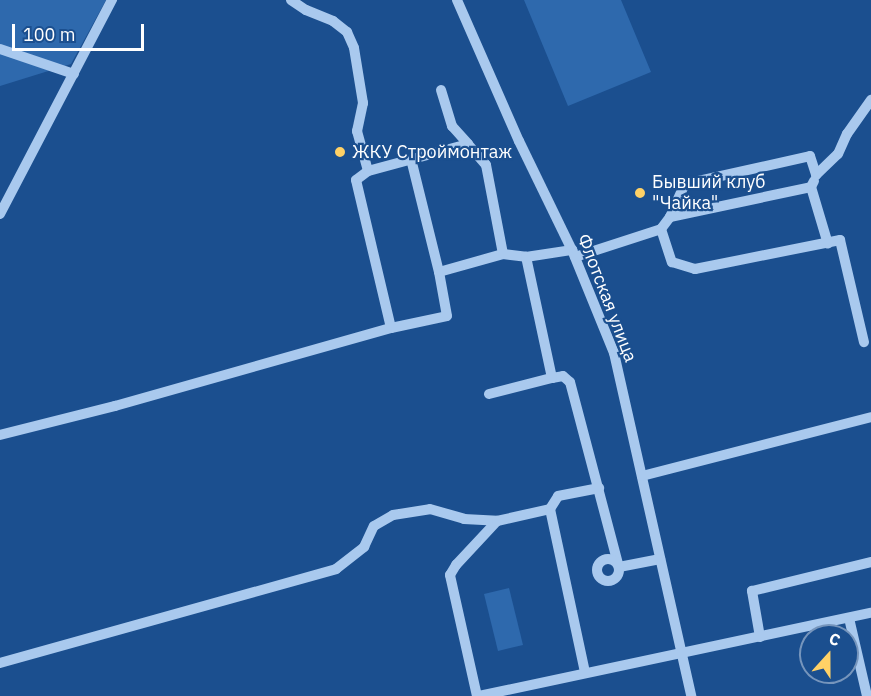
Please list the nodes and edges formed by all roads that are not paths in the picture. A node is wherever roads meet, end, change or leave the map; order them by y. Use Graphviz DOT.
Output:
graph roads {
  1 [pos="112,0"];
  2 [pos="291,0"];
  3 [pos="457,0"];
  4 [pos="0,49"];
  5 [pos="74,74"];
  6 [pos="441,90"];
  7 [pos="871,100"];
  8 [pos="468,144"];
  9 [pos="411,159"];
  10 [pos="368,171"];
  11 [pos="816,175"];
  12 [pos="811,187"];
  13 [pos="0,214"];
  14 [pos="670,217"];
  15 [pos="661,229"];
  16 [pos="828,244"];
  17 [pos="574,253"];
  18 [pos="503,254"];
  19 [pos="526,257"];
  20 [pos="439,272"];
  21 [pos="391,328"];
  22 [pos="864,342"];
  23 [pos="552,378"];
  24 [pos="489,394"];
  25 [pos="871,417"];
  26 [pos="0,435"];
  27 [pos="642,476"];
  28 [pos="599,488"];
  29 [pos="550,509"];
  30 [pos="497,521"];
  31 [pos="660,559"];
  32 [pos="871,562"];
  33 [pos="871,612"];
  34 [pos="849,618"];
  35 [pos="760,637"];
  36 [pos="681,653"];
  37 [pos="0,663"];
  38 [pos="585,672"];
  39 [pos="478,696"];
  40 [pos="691,696"];
  41 [pos="867,696"];
  1 -- 5 [label="street"];
  2 -- 10 [label="street"];
  3 -- 17 [label="street, Флотская улица"];
  4 -- 5 [label="street"];
  5 -- 13 [label="street"];
  6 -- 8 [label="street"];
  7 -- 11 [label="street"];
  8 -- 9 [label="street"];
  8 -- 18 [label="street"];
  9 -- 10 [label="street"];
  9 -- 20 [label="street"];
  10 -- 21 [label="street"];
  11 -- 12 [label="street"];
  11 -- 14 [label="street"];
  12 -- 14 [label="street"];
  12 -- 16 [label="street"];
  14 -- 15 [label="street"];
  15 -- 16 [label="street"];
  15 -- 17 [label="street"];
  16 -- 22 [label="street"];
  17 -- 19 [label="street"];
  17 -- 27 [label="street, Флотская улица"];
  18 -- 19 [label="street"];
  18 -- 20 [label="street"];
  19 -- 23 [label="street"];
  20 -- 21 [label="street"];
  21 -- 26 [label="street"];
  23 -- 24 [label="street"];
  23 -- 28 [label="street"];
  25 -- 27 [label="street"];
  27 -- 31 [label="street, Флотская улица"];
  28 -- 29 [label="street"];
  28 -- 31 [label="street"];
  29 -- 30 [label="street"];
  29 -- 38 [label="street"];
  30 -- 37 [label="street"];
  30 -- 39 [label="street"];
  31 -- 36 [label="street, Флотская улица"];
  32 -- 35 [label="street"];
  33 -- 34 [label="street"];
  34 -- 35 [label="street"];
  34 -- 41 [label="street"];
  35 -- 36 [label="street"];
  36 -- 38 [label="street"];
  36 -- 40 [label="street, Флотская улица"];
  38 -- 39 [label="street"];
}
